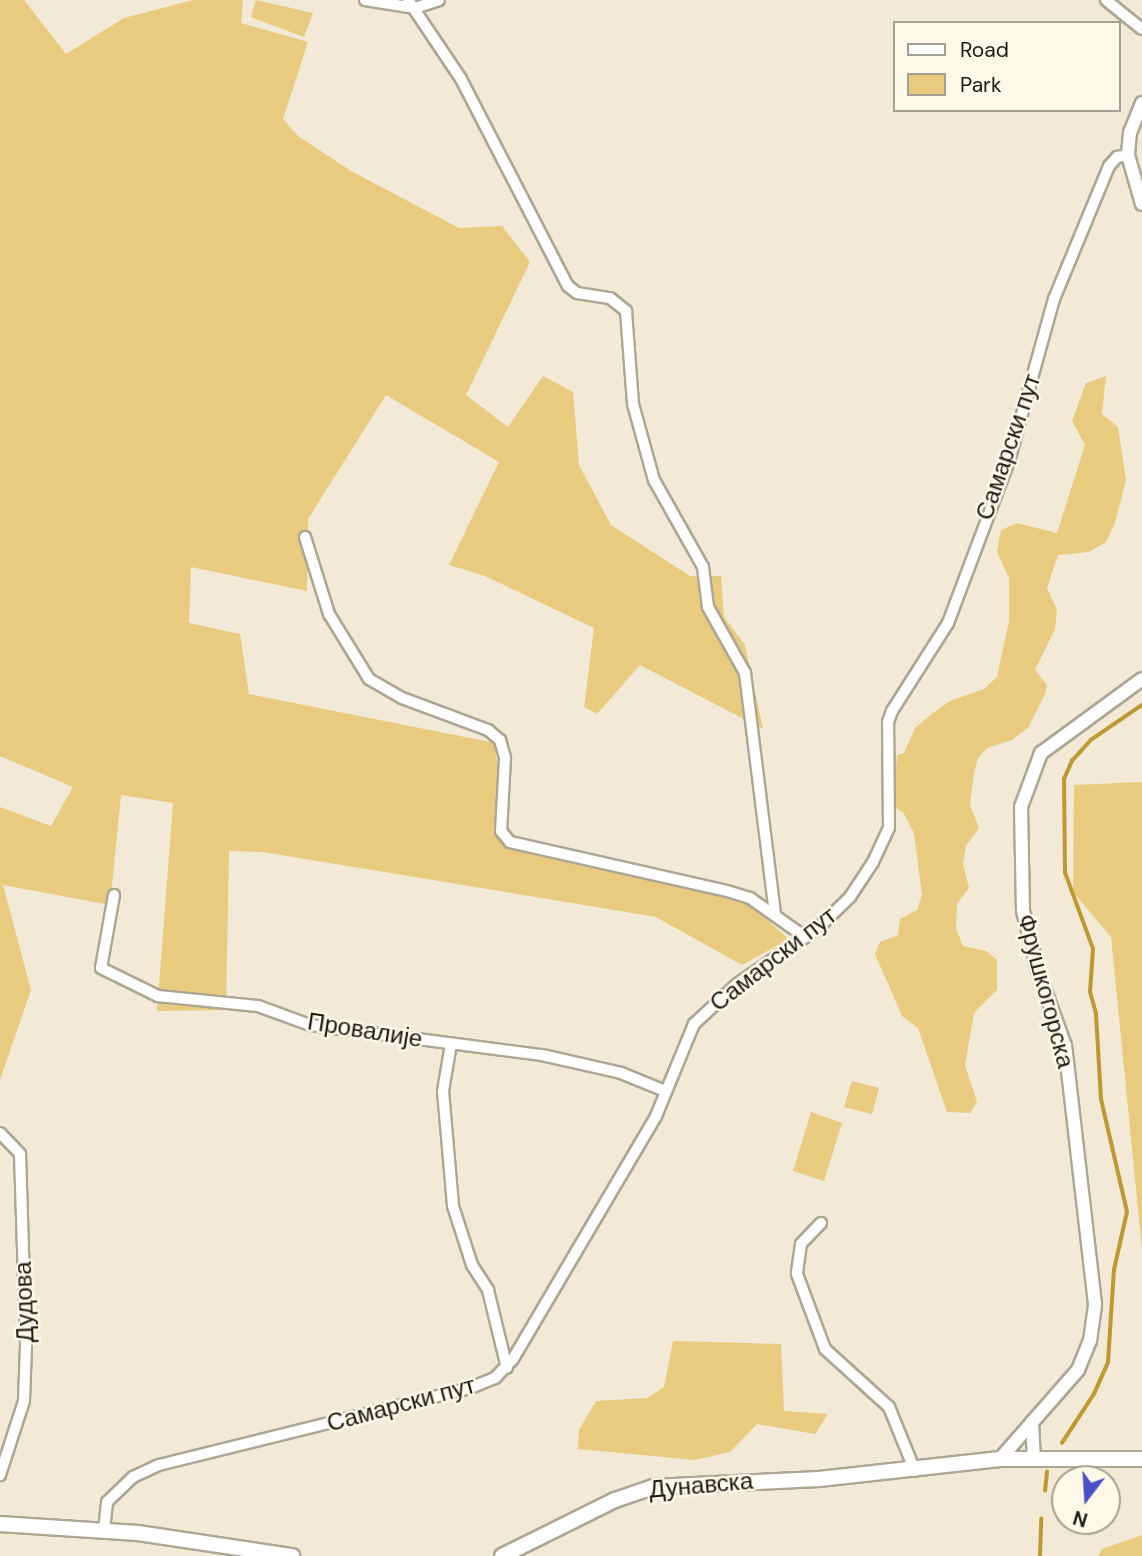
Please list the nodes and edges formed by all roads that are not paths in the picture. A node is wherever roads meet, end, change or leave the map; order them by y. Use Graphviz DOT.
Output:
graph roads {
  1 [pos="365,0"];
  2 [pos="439,0"];
  3 [pos="1106,0"];
  4 [pos="412,4"];
  5 [pos="1142,29"];
  6 [pos="1142,103"];
  7 [pos="1128,155"];
  8 [pos="1142,204"];
  9 [pos="305,537"];
  10 [pos="1142,679"];
  11 [pos="114,895"];
  12 [pos="775,914"];
  13 [pos="805,937"];
  14 [pos="452,1044"];
  15 [pos="665,1091"];
  16 [pos="0,1133"];
  17 [pos="821,1223"];
  18 [pos="506,1368"];
  19 [pos="1032,1422"];
  20 [pos="1000,1459"];
  21 [pos="1034,1459"];
  22 [pos="1142,1459"];
  23 [pos="915,1471"];
  24 [pos="0,1475"];
  25 [pos="0,1524"];
  26 [pos="104,1531"];
  27 [pos="292,1556"];
  28 [pos="502,1556"];
  1 -- 4 [label="street"];
  2 -- 4 [label="street"];
  3 -- 5 [label="street"];
  4 -- 12 [label="street"];
  6 -- 7 [label="street"];
  7 -- 8 [label="street"];
  7 -- 13 [label="street, Самарски пут"];
  9 -- 12 [label="street"];
  10 -- 19 [label="street, Фрушкогорска"];
  11 -- 14 [label="street, Провалије"];
  12 -- 13 [label="street"];
  13 -- 15 [label="street, Самарски пут"];
  14 -- 15 [label="street, Провалије"];
  14 -- 18 [label="street"];
  15 -- 18 [label="street, Самарски пут"];
  16 -- 24 [label="street, Дудова"];
  17 -- 23 [label="street"];
  18 -- 26 [label="street, Самарски пут"];
  19 -- 20 [label="street, Фрушкогорска"];
  19 -- 21 [label="street"];
  20 -- 21 [label="main road, Дунавска"];
  20 -- 23 [label="main road, Дунавска"];
  21 -- 22 [label="main road, Дунавска"];
  23 -- 28 [label="main road, Дунавска"];
  25 -- 26 [label="main road"];
  26 -- 27 [label="main road"];
}
